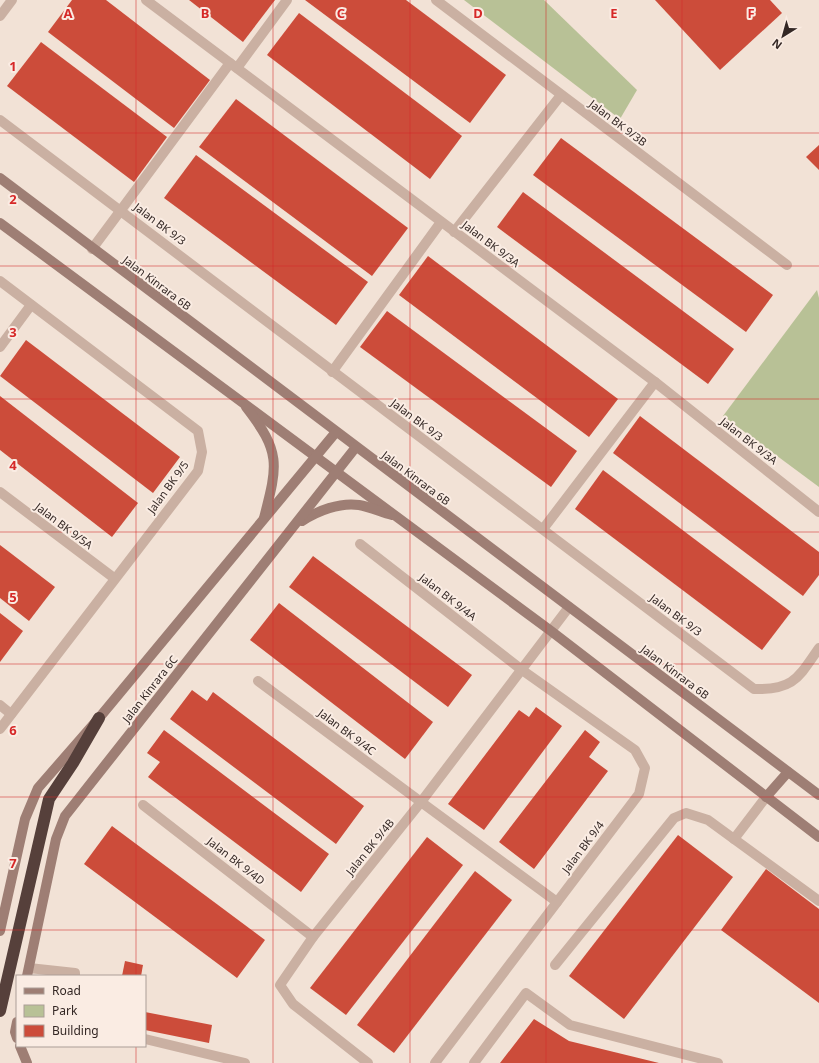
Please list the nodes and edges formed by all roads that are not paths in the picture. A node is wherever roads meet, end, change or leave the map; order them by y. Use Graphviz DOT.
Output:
graph roads {
  1 [pos="12,0"];
  2 [pos="146,0"];
  3 [pos="287,0"];
  4 [pos="436,0"];
  5 [pos="0,16"];
  6 [pos="234,66"];
  7 [pos="561,95"];
  8 [pos="0,120"];
  9 [pos="0,178"];
  10 [pos="121,210"];
  11 [pos="441,222"];
  12 [pos="0,223"];
  13 [pos="454,232"];
  14 [pos="92,249"];
  15 [pos="786,265"];
  16 [pos="0,281"];
  17 [pos="31,305"];
  18 [pos="0,347"];
  19 [pos="332,372"];
  20 [pos="655,382"];
  21 [pos="238,397"];
  22 [pos="336,432"];
  23 [pos="356,447"];
  24 [pos="318,456"];
  25 [pos="338,471"];
  26 [pos="0,492"];
  27 [pos="819,512"];
  28 [pos="399,517"];
  29 [pos="263,522"];
  30 [pos="296,525"];
  31 [pos="543,529"];
  32 [pos="360,544"];
  33 [pos="114,578"];
  34 [pos="569,608"];
  35 [pos="551,631"];
  36 [pos="819,648"];
  37 [pos="522,670"];
  38 [pos="258,681"];
  39 [pos="0,705"];
  40 [pos="11,714"];
  41 [pos="99,718"];
  42 [pos="0,729"];
  43 [pos="788,772"];
  44 [pos="819,795"];
  45 [pos="766,797"];
  46 [pos="421,802"];
  47 [pos="143,805"];
  48 [pos="819,837"];
  49 [pos="734,839"];
  50 [pos="819,901"];
  51 [pos="557,902"];
  52 [pos="0,931"];
  53 [pos="313,937"];
  54 [pos="555,965"];
  55 [pos="28,972"];
  56 [pos="75,975"];
  57 [pos="0,1011"];
  58 [pos="146,1039"];
  59 [pos="20,1047"];
  60 [pos="239,1062"];
  61 [pos="27,1063"];
  62 [pos="368,1063"];
  63 [pos="435,1063"];
  64 [pos="474,1063"];
  65 [pos="718,1063"];
  1 -- 5 [label="street"];
  2 -- 6 [label="street, Jalan BK 9/3A"];
  3 -- 6 [label="street"];
  4 -- 7 [label="street, Jalan BK 9/3B"];
  6 -- 10 [label="street"];
  6 -- 11 [label="street, Jalan BK 9/3A"];
  7 -- 13 [label="street"];
  7 -- 15 [label="street, Jalan BK 9/3B"];
  8 -- 10 [label="street, Jalan BK 9/3"];
  9 -- 14 [label="street, Jalan Kinrara 6B"];
  10 -- 14 [label="street"];
  10 -- 19 [label="street, Jalan BK 9/3"];
  11 -- 13 [label="street, Jalan BK 9/3A"];
  11 -- 19 [label="street"];
  12 -- 21 [label="street"];
  13 -- 20 [label="street, Jalan BK 9/3A"];
  14 -- 22 [label="street, Jalan Kinrara 6B"];
  16 -- 17 [label="street, Jalan BK 9/5"];
  17 -- 18 [label="street"];
  17 -- 33 [label="street, Jalan BK 9/5"];
  19 -- 31 [label="street, Jalan BK 9/3"];
  20 -- 27 [label="street, Jalan BK 9/3A"];
  20 -- 31 [label="street"];
  21 -- 24 [label="street"];
  21 -- 29 [label="street"];
  22 -- 23 [label="street, Jalan Kinrara 6B"];
  22 -- 24 [label="street, Jalan Kinrara 6C"];
  23 -- 25 [label="street, Jalan Kinrara 6C"];
  23 -- 34 [label="street, Jalan Kinrara 6B"];
  24 -- 25 [label="street"];
  24 -- 29 [label="street, Jalan Kinrara 6C"];
  25 -- 28 [label="street"];
  25 -- 30 [label="street, Jalan Kinrara 6C"];
  26 -- 33 [label="street, Jalan BK 9/5A"];
  28 -- 30 [label="street"];
  28 -- 35 [label="street"];
  29 -- 41 [label="street, Jalan Kinrara 6C"];
  30 -- 55 [label="street, Jalan Kinrara 6C"];
  31 -- 36 [label="street, Jalan BK 9/3"];
  32 -- 37 [label="street, Jalan BK 9/4A"];
  33 -- 40 [label="street, Jalan BK 9/5"];
  34 -- 35 [label="street, Jalan BK 9/4B"];
  34 -- 43 [label="street, Jalan Kinrara 6B"];
  35 -- 37 [label="street, Jalan BK 9/4B"];
  35 -- 45 [label="street"];
  37 -- 46 [label="street, Jalan BK 9/4B"];
  37 -- 51 [label="street, Jalan BK 9/4"];
  38 -- 46 [label="street, Jalan BK 9/4C"];
  39 -- 40 [label="street"];
  40 -- 42 [label="street, Jalan BK 9/5"];
  41 -- 52 [label="street, Jalan Kinrara 6C"];
  41 -- 57 [label="highway"];
  43 -- 44 [label="street, Jalan Kinrara 6B"];
  43 -- 45 [label="street"];
  45 -- 48 [label="street"];
  45 -- 49 [label="street"];
  46 -- 51 [label="street, Jalan BK 9/4C"];
  46 -- 53 [label="street, Jalan BK 9/4B"];
  47 -- 53 [label="street, Jalan BK 9/4D"];
  49 -- 50 [label="street"];
  49 -- 54 [label="street"];
  51 -- 63 [label="street, Jalan BK 9/4"];
  53 -- 62 [label="street, Jalan BK 9/4B"];
  55 -- 56 [label="street"];
  58 -- 60 [label="street"];
  59 -- 61 [label="street"];
  64 -- 65 [label="street"];
}
